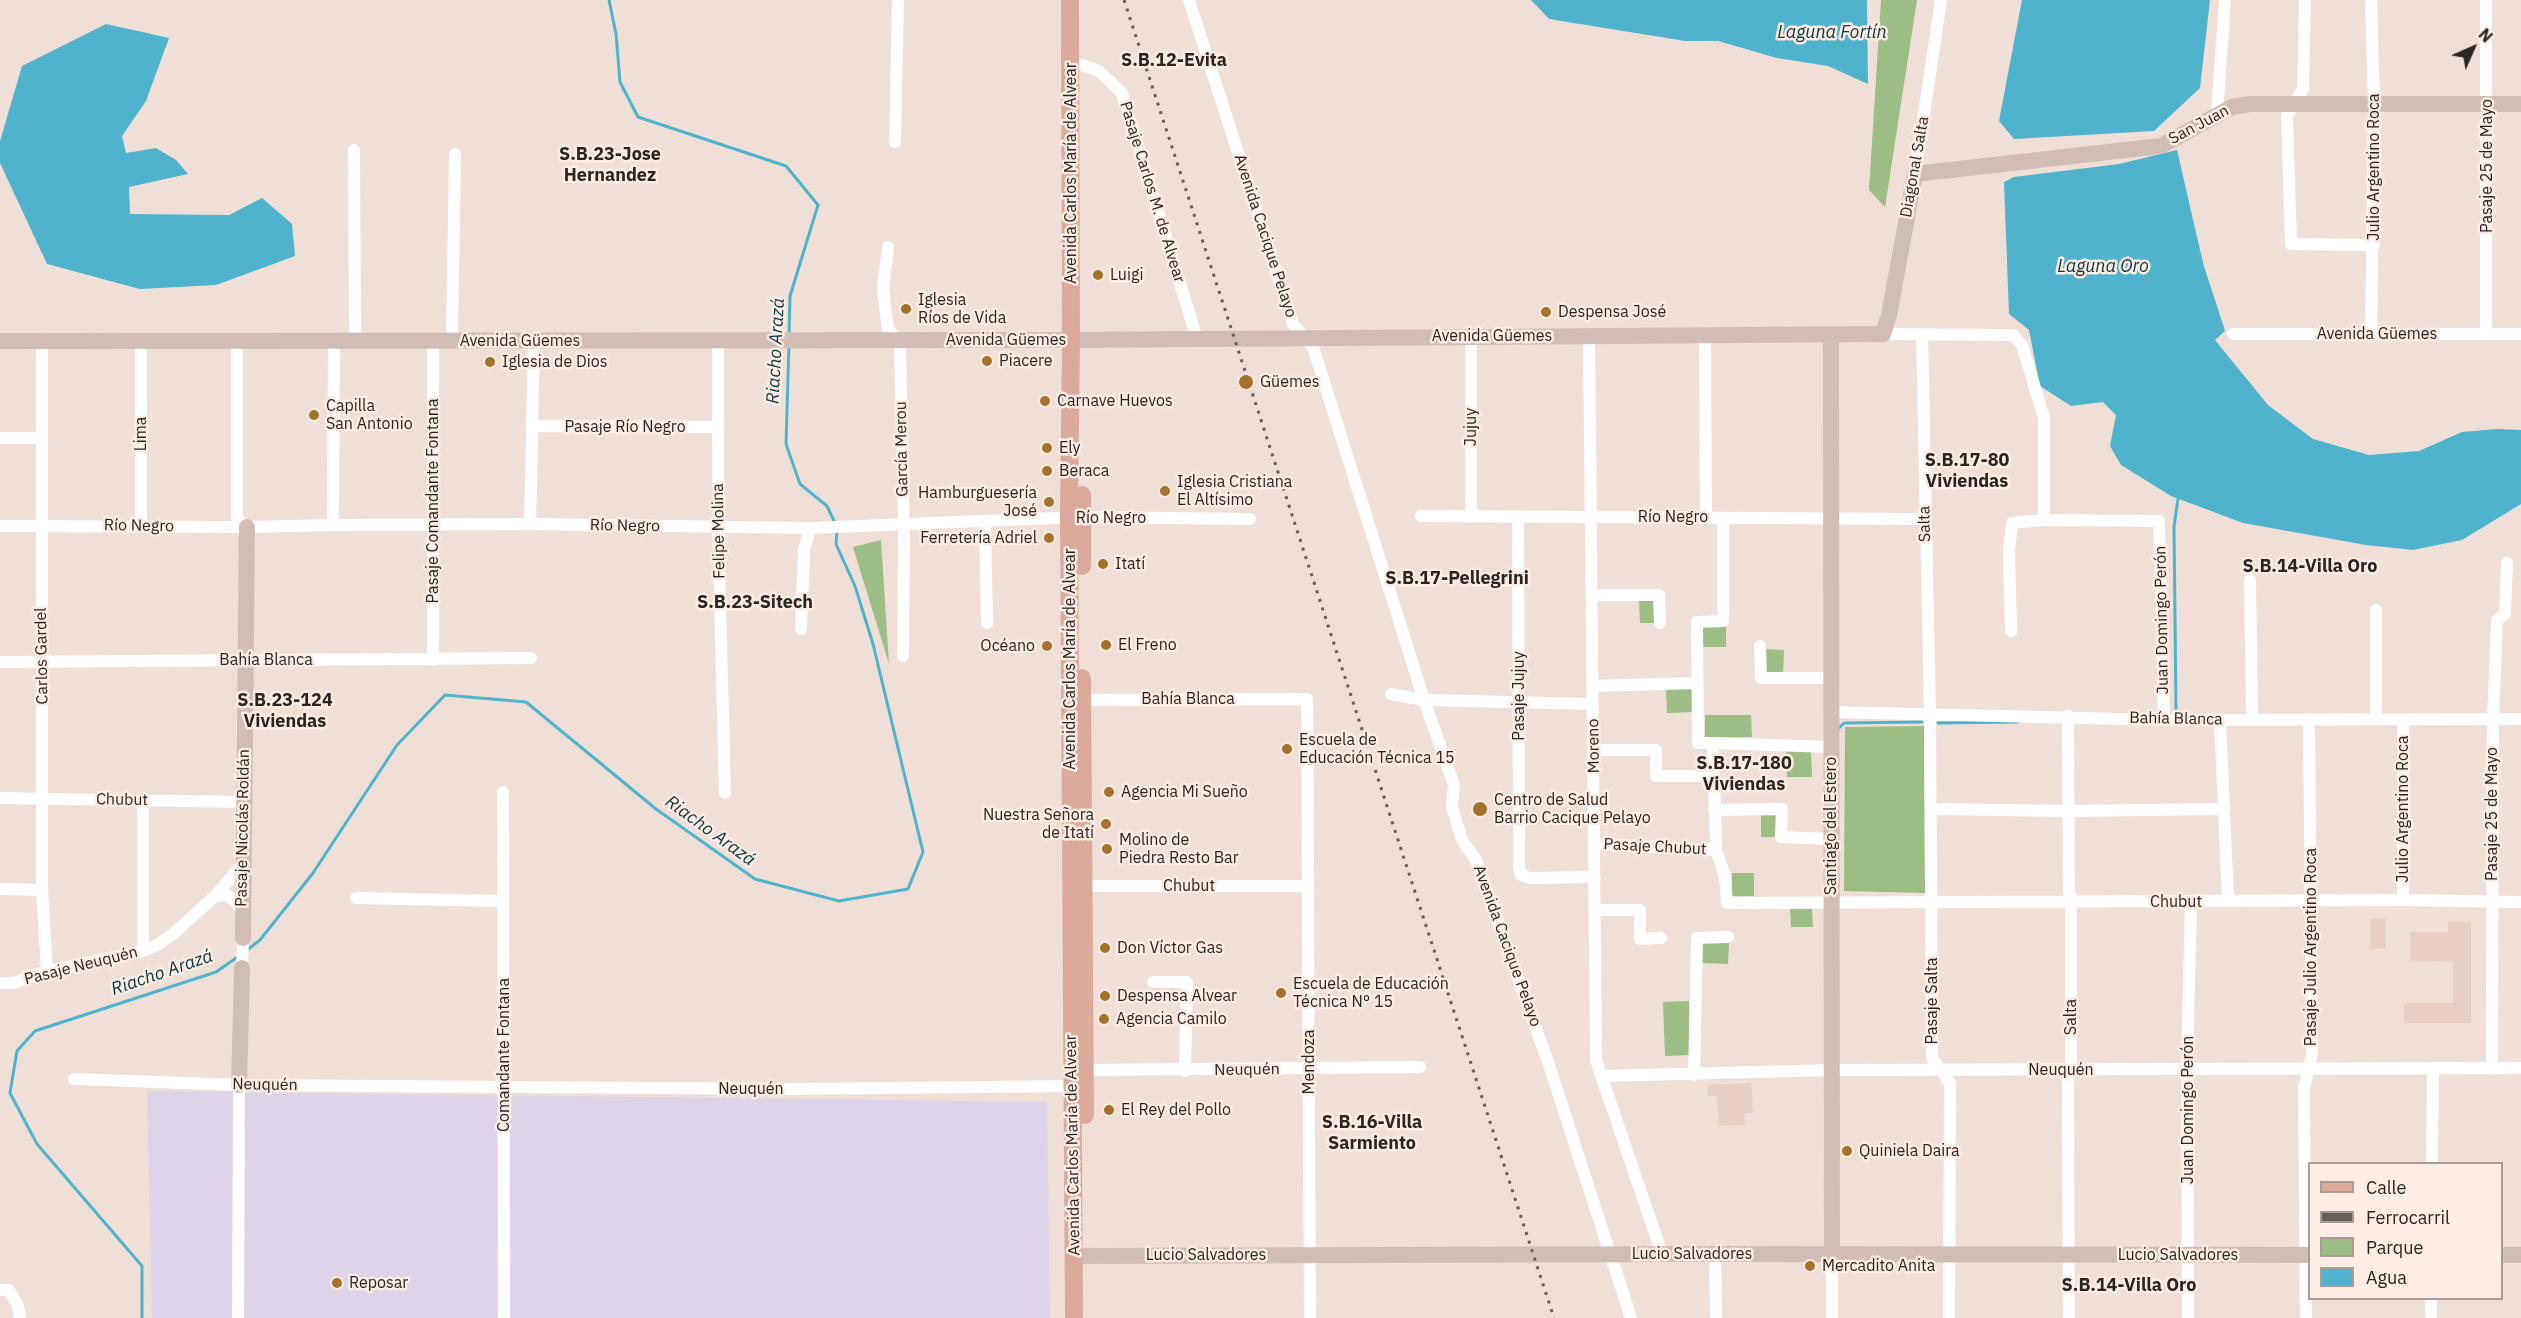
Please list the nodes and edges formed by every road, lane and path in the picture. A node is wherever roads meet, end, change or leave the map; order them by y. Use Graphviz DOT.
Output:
graph roads {
  1 [pos="898,0"];
  2 [pos="1070,0"];
  3 [pos="1082,0"];
  4 [pos="1189,0"];
  5 [pos="1941,0"];
  6 [pos="2225,0"];
  7 [pos="2305,0"];
  8 [pos="2372,0"];
  9 [pos="2486,0"];
  10 [pos="1082,65"];
  11 [pos="2295,102"];
  12 [pos="2374,102"];
  13 [pos="2487,104"];
  14 [pos="2521,104"];
  15 [pos="2217,114"];
  16 [pos="895,142"];
  17 [pos="354,150"];
  18 [pos="455,154"];
  19 [pos="1915,174"];
  20 [pos="2374,244"];
  21 [pos="888,247"];
  22 [pos="2486,333"];
  23 [pos="1831,334"];
  24 [pos="1883,334"];
  25 [pos="2233,334"];
  26 [pos="2521,334"];
  27 [pos="1706,335"];
  28 [pos="1922,335"];
  29 [pos="2371,335"];
  30 [pos="1471,336"];
  31 [pos="1589,336"];
  32 [pos="1304,338"];
  33 [pos="1197,339"];
  34 [pos="900,340"];
  35 [pos="1077,340"];
  36 [pos="0,341"];
  37 [pos="42,341"];
  38 [pos="452,341"];
  39 [pos="534,341"];
  40 [pos="718,341"];
  41 [pos="141,342"];
  42 [pos="237,342"];
  43 [pos="334,342"];
  44 [pos="355,342"];
  45 [pos="434,342"];
  46 [pos="532,426"];
  47 [pos="718,427"];
  48 [pos="0,438"];
  49 [pos="42,438"];
  50 [pos="1421,516"];
  51 [pos="1075,517"];
  52 [pos="1471,517"];
  53 [pos="1518,517"];
  54 [pos="1591,517"];
  55 [pos="1706,518"];
  56 [pos="1723,518"];
  57 [pos="1250,519"];
  58 [pos="1830,519"];
  59 [pos="1924,519"];
  60 [pos="2044,520"];
  61 [pos="985,521"];
  62 [pos="903,523"];
  63 [pos="40,525"];
  64 [pos="333,525"];
  65 [pos="531,525"];
  66 [pos="0,526"];
  67 [pos="141,526"];
  68 [pos="433,526"];
  69 [pos="718,526"];
  70 [pos="247,527"];
  71 [pos="810,528"];
  72 [pos="2507,563"];
  73 [pos="2250,579"];
  74 [pos="1592,595"];
  75 [pos="2376,610"];
  76 [pos="987,623"];
  77 [pos="1660,623"];
  78 [pos="801,629"];
  79 [pos="2010,631"];
  80 [pos="1760,646"];
  81 [pos="903,656"];
  82 [pos="531,658"];
  83 [pos="245,660"];
  84 [pos="433,660"];
  85 [pos="0,662"];
  86 [pos="42,663"];
  87 [pos="1830,678"];
  88 [pos="1697,683"];
  89 [pos="1593,686"];
  90 [pos="1391,694"];
  91 [pos="1076,699"];
  92 [pos="1307,699"];
  93 [pos="1424,700"];
  94 [pos="1519,702"];
  95 [pos="1593,704"];
  96 [pos="1830,712"];
  97 [pos="1930,713"];
  98 [pos="2068,716"];
  99 [pos="2309,719"];
  100 [pos="2376,719"];
  101 [pos="2403,719"];
  102 [pos="2493,719"];
  103 [pos="2521,719"];
  104 [pos="2164,720"];
  105 [pos="2220,720"];
  106 [pos="2252,720"];
  107 [pos="1713,743"];
  108 [pos="1830,747"];
  109 [pos="1594,750"];
  110 [pos="1714,776"];
  111 [pos="503,792"];
  112 [pos="725,793"];
  113 [pos="0,798"];
  114 [pos="43,799"];
  115 [pos="143,800"];
  116 [pos="244,802"];
  117 [pos="1931,809"];
  118 [pos="2224,809"];
  119 [pos="1714,810"];
  120 [pos="2068,812"];
  121 [pos="1830,839"];
  122 [pos="1595,844"];
  123 [pos="1716,850"];
  124 [pos="245,861"];
  125 [pos="1521,875"];
  126 [pos="1595,876"];
  127 [pos="1077,886"];
  128 [pos="1308,886"];
  129 [pos="0,889"];
  130 [pos="42,890"];
  131 [pos="215,896"];
  132 [pos="356,898"];
  133 [pos="2403,900"];
  134 [pos="503,901"];
  135 [pos="1831,902"];
  136 [pos="1931,902"];
  137 [pos="2072,902"];
  138 [pos="2191,902"];
  139 [pos="2228,902"];
  140 [pos="2312,902"];
  141 [pos="2492,902"];
  142 [pos="2521,902"];
  143 [pos="1595,910"];
  144 [pos="242,912"];
  145 [pos="1728,937"];
  146 [pos="243,938"];
  147 [pos="1660,938"];
  148 [pos="143,951"];
  149 [pos="242,968"];
  150 [pos="47,971"];
  151 [pos="1153,982"];
  152 [pos="0,983"];
  153 [pos="1420,1067"];
  154 [pos="2187,1068"];
  155 [pos="2308,1068"];
  156 [pos="2521,1068"];
  157 [pos="2492,1069"];
  158 [pos="1085,1070"];
  159 [pos="1309,1070"];
  160 [pos="1831,1070"];
  161 [pos="1941,1070"];
  162 [pos="2071,1070"];
  163 [pos="2433,1070"];
  164 [pos="1185,1071"];
  165 [pos="1694,1075"];
  166 [pos="1601,1076"];
  167 [pos="74,1079"];
  168 [pos="239,1085"];
  169 [pos="1072,1086"];
  170 [pos="504,1088"];
  171 [pos="2432,1162"];
  172 [pos="1611,1254"];
  173 [pos="1662,1254"];
  174 [pos="1715,1254"];
  175 [pos="1832,1254"];
  176 [pos="1948,1254"];
  177 [pos="2069,1254"];
  178 [pos="1311,1255"];
  179 [pos="2188,1255"];
  180 [pos="2308,1255"];
  181 [pos="2503,1255"];
  182 [pos="1080,1256"];
  183 [pos="2521,1256"];
  184 [pos="5,1290"];
  185 [pos="2431,1300"];
  186 [pos="20,1318"];
  187 [pos="238,1318"];
  188 [pos="504,1318"];
  189 [pos="1074,1318"];
  190 [pos="1085,1318"];
  191 [pos="1310,1318"];
  192 [pos="1631,1318"];
  193 [pos="1716,1318"];
  194 [pos="1832,1318"];
  195 [pos="1948,1318"];
  196 [pos="2069,1318"];
  197 [pos="2188,1318"];
  198 [pos="2306,1318"];
  199 [pos="2431,1318"];
  1 -- 16 [label="street"];
  2 -- 35 [label="main road, Avenida Carlos María de Alvear"];
  3 -- 10 [label="main road, Avenida Carlos María de Alvear"];
  4 -- 32 [label="street, Avenida Cacique Pelayo"];
  5 -- 19 [label="street, Diagonal Salta"];
  6 -- 15 [label="street"];
  7 -- 11 [label="street"];
  8 -- 12 [label="street, Julio Argentino Roca"];
  9 -- 13 [label="street, Pasaje 25 de Mayo"];
  10 -- 33 [label="street, Pasaje Carlos M. de Alvear"];
  10 -- 35 [label="main road, Avenida Carlos María de Alvear"];
  11 -- 12 [label="street, San Juan"];
  11 -- 15 [label="street, San Juan"];
  11 -- 20 [label="street"];
  12 -- 13 [label="street, San Juan"];
  12 -- 20 [label="street, Julio Argentino Roca"];
  13 -- 14 [label="street, San Juan"];
  13 -- 22 [label="street, Pasaje 25 de Mayo"];
  15 -- 19 [label="street, San Juan"];
  17 -- 44 [label="street"];
  18 -- 38 [label="street"];
  19 -- 24 [label="street, Diagonal Salta"];
  20 -- 29 [label="street, Julio Argentino Roca"];
  21 -- 34 [label="street, García Merou"];
  22 -- 26 [label="street, Avenida Güemes"];
  22 -- 29 [label="street, Avenida Güemes"];
  23 -- 24 [label="street, Avenida Güemes"];
  23 -- 27 [label="street, Avenida Güemes"];
  23 -- 58 [label="street, Santiago del Estero"];
  24 -- 28 [label="street, Avenida Güemes"];
  25 -- 29 [label="street, Avenida Güemes"];
  27 -- 31 [label="street, Avenida Güemes"];
  27 -- 55 [label="street"];
  28 -- 59 [label="street, Salta"];
  28 -- 60 [label="street, Avenida Güemes"];
  30 -- 31 [label="street, Avenida Güemes"];
  30 -- 32 [label="street, Avenida Güemes"];
  30 -- 52 [label="street, Jujuy"];
  31 -- 54 [label="street, Moreno"];
  32 -- 33 [label="street, Avenida Güemes"];
  32 -- 93 [label="street, Avenida Cacique Pelayo"];
  33 -- 35 [label="street, Avenida Güemes"];
  34 -- 35 [label="street, Avenida Güemes"];
  34 -- 40 [label="street, Avenida Güemes"];
  34 -- 62 [label="street, García Merou"];
  35 -- 51 [label="main road, Avenida Carlos María de Alvear"];
  36 -- 37 [label="street, Avenida Güemes"];
  37 -- 41 [label="street, Avenida Güemes"];
  37 -- 49 [label="street, Carlos Gardel"];
  38 -- 39 [label="street, Avenida Güemes"];
  38 -- 45 [label="street, Avenida Güemes"];
  39 -- 40 [label="street, Avenida Güemes"];
  39 -- 46 [label="street"];
  40 -- 47 [label="street, Felipe Molina"];
  41 -- 42 [label="street, Avenida Güemes"];
  41 -- 67 [label="street, Lima"];
  42 -- 43 [label="street, Avenida Güemes"];
  42 -- 70 [label="street, Pasaje Nicolás Roldán"];
  43 -- 44 [label="street, Avenida Güemes"];
  43 -- 64 [label="street"];
  44 -- 45 [label="street, Avenida Güemes"];
  45 -- 68 [label="street, Pasaje Comandante Fontana"];
  46 -- 47 [label="street, Pasaje Río Negro"];
  46 -- 65 [label="street"];
  47 -- 69 [label="street, Felipe Molina"];
  48 -- 49 [label="street"];
  49 -- 63 [label="street, Carlos Gardel"];
  50 -- 52 [label="street, Río Negro"];
  51 -- 57 [label="street, Río Negro"];
  51 -- 61 [label="street, Río Negro"];
  51 -- 91 [label="main road, Avenida Carlos María de Alvear"];
  52 -- 53 [label="street, Río Negro"];
  53 -- 54 [label="street, Río Negro"];
  53 -- 94 [label="street, Pasaje Jujuy"];
  54 -- 55 [label="street, Río Negro"];
  54 -- 74 [label="street, Moreno"];
  55 -- 56 [label="street, Río Negro"];
  56 -- 58 [label="street, Río Negro"];
  56 -- 88 [label="street"];
  58 -- 59 [label="street, Río Negro"];
  58 -- 87 [label="street, Santiago del Estero"];
  59 -- 97 [label="street, Salta"];
  60 -- 79 [label="street"];
  60 -- 104 [label="street, Juan Domingo Perón"];
  61 -- 62 [label="street, Río Negro"];
  61 -- 76 [label="street"];
  62 -- 71 [label="street, Río Negro"];
  62 -- 81 [label="street, García Merou"];
  63 -- 66 [label="street, Río Negro"];
  63 -- 67 [label="street, Río Negro"];
  63 -- 86 [label="street, Carlos Gardel"];
  64 -- 68 [label="street, Río Negro"];
  64 -- 70 [label="street, Río Negro"];
  65 -- 68 [label="street, Río Negro"];
  65 -- 69 [label="street, Río Negro"];
  67 -- 70 [label="street, Río Negro"];
  68 -- 84 [label="street, Pasaje Comandante Fontana"];
  69 -- 71 [label="street, Río Negro"];
  69 -- 112 [label="street, Felipe Molina"];
  70 -- 83 [label="street, Pasaje Nicolás Roldán"];
  71 -- 78 [label="street"];
  72 -- 102 [label="street, Pasaje 25 de Mayo"];
  73 -- 106 [label="street"];
  74 -- 77 [label="street"];
  74 -- 89 [label="street, Moreno"];
  75 -- 100 [label="street"];
  80 -- 87 [label="street"];
  82 -- 84 [label="street, Bahía Blanca"];
  83 -- 84 [label="street, Bahía Blanca"];
  83 -- 86 [label="street, Bahía Blanca"];
  83 -- 116 [label="street, Pasaje Nicolás Roldán"];
  85 -- 86 [label="street, Bahía Blanca"];
  86 -- 114 [label="street, Carlos Gardel"];
  87 -- 96 [label="street, Santiago del Estero"];
  88 -- 89 [label="street"];
  88 -- 107 [label="street"];
  89 -- 95 [label="street, Moreno"];
  90 -- 93 [label="street"];
  91 -- 92 [label="street, Bahía Blanca"];
  91 -- 127 [label="main road, Avenida Carlos María de Alvear"];
  92 -- 128 [label="street, Mendoza"];
  93 -- 94 [label="street"];
  93 -- 172 [label="street, Avenida Cacique Pelayo"];
  94 -- 95 [label="street"];
  94 -- 125 [label="street, Pasaje Jujuy"];
  95 -- 109 [label="street, Moreno"];
  96 -- 97 [label="street, Bahía Blanca"];
  96 -- 108 [label="street, Santiago del Estero"];
  97 -- 98 [label="street, Bahía Blanca"];
  97 -- 117 [label="street, Pasaje Salta"];
  98 -- 104 [label="street, Bahía Blanca"];
  98 -- 120 [label="street, Salta"];
  99 -- 100 [label="street, Bahía Blanca"];
  99 -- 106 [label="street, Bahía Blanca"];
  99 -- 140 [label="street, Pasaje Julio Argentino Roca"];
  100 -- 101 [label="street, Bahía Blanca"];
  101 -- 102 [label="street, Bahía Blanca"];
  101 -- 133 [label="street, Julio Argentino Roca"];
  102 -- 103 [label="street, Bahía Blanca"];
  102 -- 141 [label="street, Pasaje 25 de Mayo"];
  104 -- 105 [label="street, Bahía Blanca"];
  105 -- 106 [label="street, Bahía Blanca"];
  105 -- 118 [label="street"];
  107 -- 108 [label="street"];
  107 -- 110 [label="street"];
  108 -- 121 [label="street, Santiago del Estero"];
  109 -- 110 [label="street"];
  109 -- 122 [label="street, Moreno"];
  110 -- 119 [label="street"];
  111 -- 134 [label="street, Comandante Fontana"];
  113 -- 114 [label="street, Chubut"];
  114 -- 115 [label="street, Chubut"];
  114 -- 130 [label="street, Carlos Gardel"];
  115 -- 116 [label="street, Chubut"];
  115 -- 148 [label="street"];
  116 -- 124 [label="street, Pasaje Nicolás Roldán"];
  117 -- 120 [label="street"];
  117 -- 136 [label="street, Pasaje Salta"];
  118 -- 120 [label="street"];
  118 -- 139 [label="street"];
  119 -- 121 [label="street"];
  119 -- 123 [label="street"];
  120 -- 137 [label="street, Salta"];
  121 -- 135 [label="street, Santiago del Estero"];
  122 -- 123 [label="street, Pasaje Chubut"];
  122 -- 126 [label="street, Moreno"];
  123 -- 135 [label="street, Chubut"];
  124 -- 131 [label="street, Pasaje Neuquén"];
  124 -- 144 [label="street, Pasaje Nicolás Roldán"];
  125 -- 126 [label="street, Pasaje Chubut"];
  126 -- 143 [label="street, Moreno"];
  127 -- 128 [label="street, Chubut"];
  127 -- 158 [label="main road, Avenida Carlos María de Alvear"];
  127 -- 169 [label="main road, Avenida Carlos María de Alvear"];
  128 -- 159 [label="street, Mendoza"];
  129 -- 130 [label="street"];
  130 -- 150 [label="street, Carlos Gardel"];
  131 -- 144 [label="street"];
  131 -- 148 [label="street, Pasaje Neuquén"];
  132 -- 134 [label="street"];
  133 -- 140 [label="street, Chubut"];
  133 -- 141 [label="street, Chubut"];
  134 -- 170 [label="street, Comandante Fontana"];
  135 -- 136 [label="street, Chubut"];
  135 -- 160 [label="street, Santiago del Estero"];
  136 -- 137 [label="street, Chubut"];
  136 -- 161 [label="street, Pasaje Salta"];
  137 -- 138 [label="street, Chubut"];
  137 -- 162 [label="street, Salta"];
  138 -- 139 [label="street, Chubut"];
  138 -- 154 [label="street, Juan Domingo Perón"];
  139 -- 140 [label="street, Chubut"];
  140 -- 155 [label="street, Pasaje Julio Argentino Roca"];
  141 -- 142 [label="street, Chubut"];
  141 -- 157 [label="street, Pasaje 25 de Mayo"];
  143 -- 147 [label="street"];
  143 -- 166 [label="street, Moreno"];
  144 -- 146 [label="street, Pasaje Nicolás Roldán"];
  145 -- 165 [label="street"];
  146 -- 149 [label="street, Pasaje Nicolás Roldán"];
  148 -- 150 [label="street, Pasaje Neuquén"];
  149 -- 168 [label="street, Pasaje Nicolás Roldán"];
  150 -- 152 [label="street, Pasaje Neuquén"];
  151 -- 164 [label="street"];
  153 -- 159 [label="street, Neuquén"];
  154 -- 155 [label="street, Neuquén"];
  154 -- 162 [label="street, Neuquén"];
  154 -- 179 [label="street, Juan Domingo Perón"];
  155 -- 163 [label="street, Neuquén"];
  155 -- 180 [label="street, Pasaje Julio Argentino Roca"];
  156 -- 157 [label="street, Neuquén"];
  157 -- 163 [label="street, Neuquén"];
  158 -- 164 [label="street, Neuquén"];
  158 -- 169 [label="street"];
  158 -- 182 [label="main road, Avenida Carlos María de Alvear"];
  159 -- 164 [label="street, Neuquén"];
  159 -- 178 [label="street, Mendoza"];
  160 -- 161 [label="street, Neuquén"];
  160 -- 165 [label="street, Neuquén"];
  160 -- 175 [label="street, Santiago del Estero"];
  161 -- 162 [label="street, Neuquén"];
  161 -- 176 [label="street, Pasaje Salta"];
  162 -- 177 [label="street, Salta"];
  163 -- 171 [label="street"];
  165 -- 166 [label="street, Neuquén"];
  166 -- 173 [label="street, Moreno"];
  167 -- 168 [label="street, Neuquén"];
  168 -- 170 [label="street, Neuquén"];
  168 -- 187 [label="street, Pasaje Nicolás Roldán"];
  169 -- 170 [label="street, Neuquén"];
  169 -- 182 [label="main road, Avenida Carlos María de Alvear"];
  170 -- 188 [label="street, Comandante Fontana"];
  172 -- 173 [label="street, Lucio Salvadores"];
  172 -- 178 [label="street, Lucio Salvadores"];
  172 -- 192 [label="street, Avenida Cacique Pelayo"];
  173 -- 174 [label="street, Lucio Salvadores"];
  174 -- 175 [label="street, Lucio Salvadores"];
  174 -- 193 [label="street"];
  175 -- 176 [label="street, Lucio Salvadores"];
  175 -- 194 [label="street, Santiago del Estero"];
  176 -- 177 [label="street, Lucio Salvadores"];
  176 -- 195 [label="street, Pasaje Salta"];
  177 -- 179 [label="street, Lucio Salvadores"];
  177 -- 196 [label="street, Salta"];
  178 -- 182 [label="street, Lucio Salvadores"];
  178 -- 191 [label="street, Mendoza"];
  179 -- 180 [label="street, Lucio Salvadores"];
  179 -- 197 [label="street, Juan Domingo Perón"];
  180 -- 198 [label="street, Pasaje Julio Argentino Roca"];
  181 -- 183 [label="street"];
  182 -- 189 [label="main road, Avenida Carlos María de Alvear"];
  182 -- 190 [label="main road, Avenida Carlos María de Alvear"];
  184 -- 186 [label="street"];
  185 -- 199 [label="street"];
}
